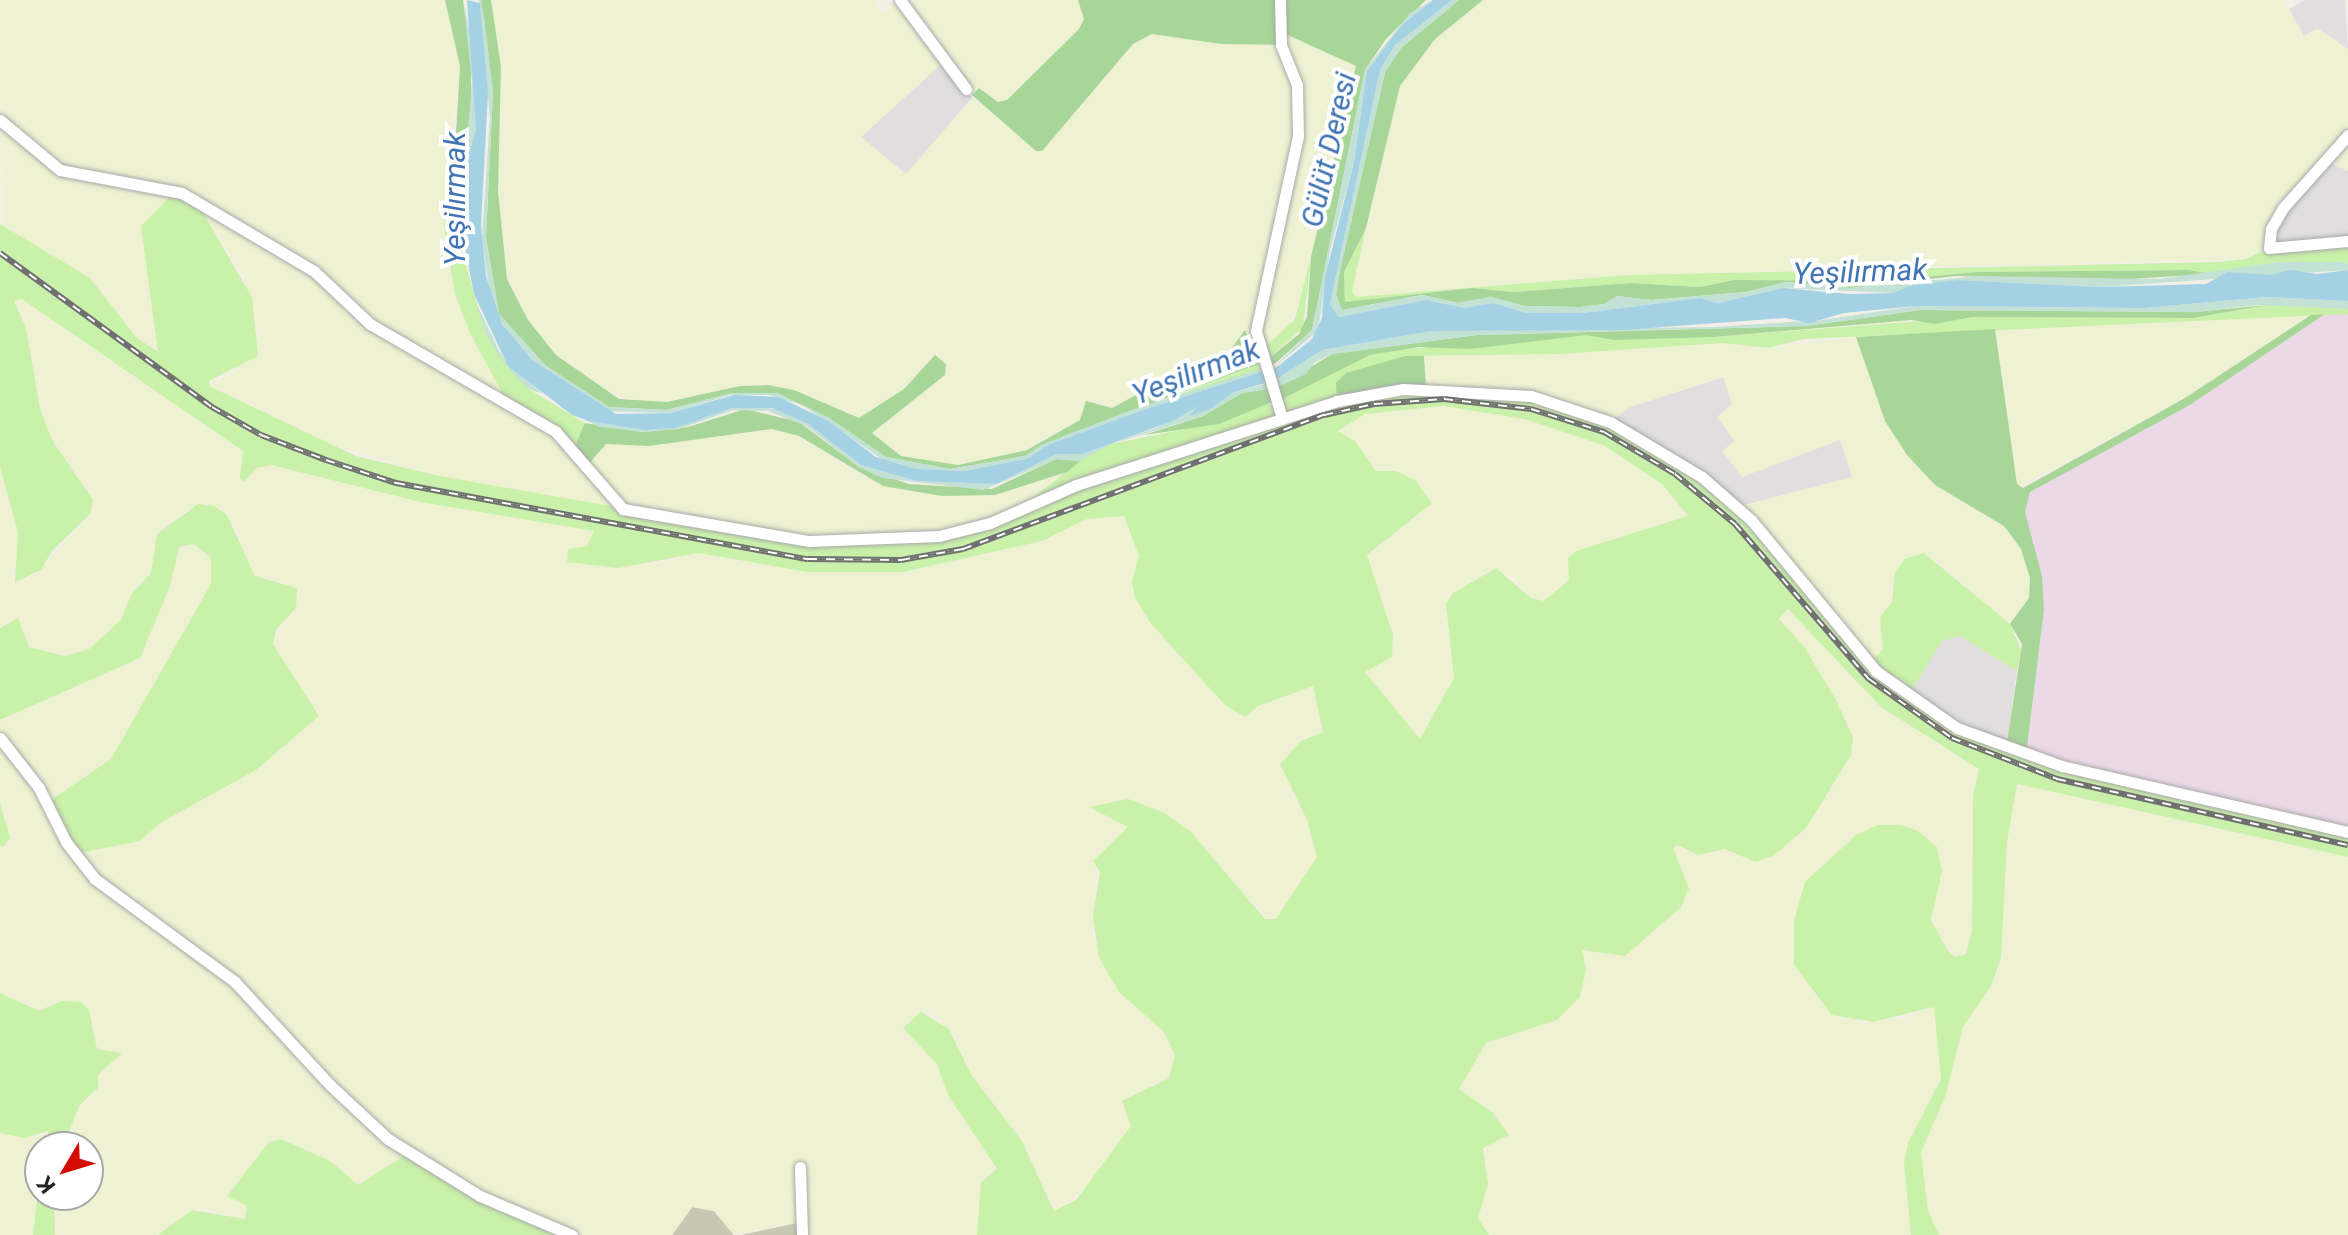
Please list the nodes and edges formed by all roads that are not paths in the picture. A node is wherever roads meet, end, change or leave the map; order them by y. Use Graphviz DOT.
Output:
graph roads {
  1 [pos="900,0"];
  2 [pos="1280,0"];
  3 [pos="966,89"];
  4 [pos="0,120"];
  5 [pos="2348,135"];
  6 [pos="2348,241"];
  7 [pos="1280,410"];
  8 [pos="0,738"];
  9 [pos="2348,832"];
  10 [pos="800,1167"];
  11 [pos="572,1235"];
  12 [pos="802,1235"];
  1 -- 3 [label="street"];
  2 -- 7 [label="street"];
  4 -- 7 [label="street"];
  5 -- 6 [label="street"];
  7 -- 9 [label="street"];
  8 -- 11 [label="street"];
  10 -- 12 [label="street"];
}
